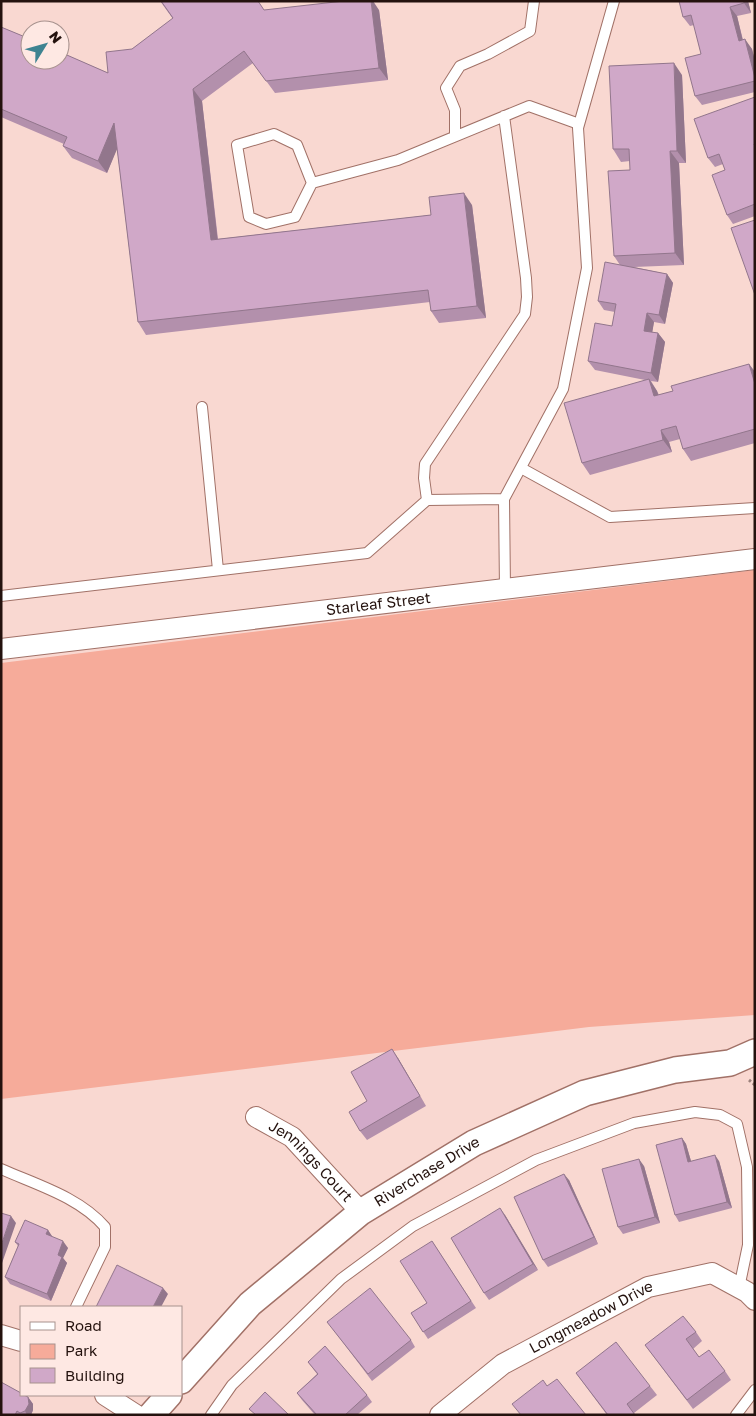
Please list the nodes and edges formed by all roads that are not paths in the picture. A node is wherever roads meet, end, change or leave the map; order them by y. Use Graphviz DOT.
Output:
graph roads {
  1 [pos="534,1"];
  2 [pos="614,1"];
  3 [pos="504,116"];
  4 [pos="579,124"];
  5 [pos="456,136"];
  6 [pos="312,183"];
  7 [pos="202,407"];
  8 [pos="521,468"];
  9 [pos="504,499"];
  10 [pos="427,500"];
  11 [pos="755,508"];
  12 [pos="755,559"];
  13 [pos="218,570"];
  14 [pos="504,589"];
  15 [pos="1,596"];
  16 [pos="1,649"];
  17 [pos="755,1052"];
  18 [pos="730,1063"];
  19 [pos="755,1068"];
  20 [pos="256,1117"];
  21 [pos="1,1169"];
  22 [pos="361,1212"];
  23 [pos="739,1288"];
  24 [pos="755,1300"];
  25 [pos="76,1306"];
  26 [pos="1,1335"];
  27 [pos="20,1341"];
  28 [pos="182,1380"];
  29 [pos="755,1390"];
  30 [pos="107,1396"];
  31 [pos="168,1396"];
  32 [pos="740,1413"];
  33 [pos="136,1415"];
  34 [pos="151,1415"];
  35 [pos="211,1415"];
  36 [pos="440,1415"];
  1 -- 5 [label="lane"];
  2 -- 4 [label="lane"];
  3 -- 4 [label="lane"];
  3 -- 5 [label="lane"];
  3 -- 10 [label="lane"];
  4 -- 8 [label="lane"];
  5 -- 6 [label="lane"];
  6 -- 6 [label="lane"];
  7 -- 13 [label="lane"];
  8 -- 9 [label="lane"];
  8 -- 11 [label="lane"];
  9 -- 10 [label="lane"];
  9 -- 14 [label="lane"];
  10 -- 13 [label="lane"];
  12 -- 14 [label="street, Starleaf Street"];
  13 -- 15 [label="lane"];
  14 -- 16 [label="street, Starleaf Street"];
  17 -- 18 [label="street, Riverchase Drive"];
  18 -- 19 [label="street, Riverchase Drive"];
  18 -- 22 [label="street, Riverchase Drive"];
  20 -- 22 [label="street, Jennings Court"];
  21 -- 25 [label="lane"];
  22 -- 28 [label="street, Riverchase Drive"];
  23 -- 24 [label="street, Longmeadow Drive"];
  23 -- 35 [label="lane"];
  23 -- 36 [label="street, Longmeadow Drive"];
  26 -- 27 [label="street"];
  29 -- 32 [label="lane"];
  30 -- 33 [label="street"];
  31 -- 34 [label="street"];
}
